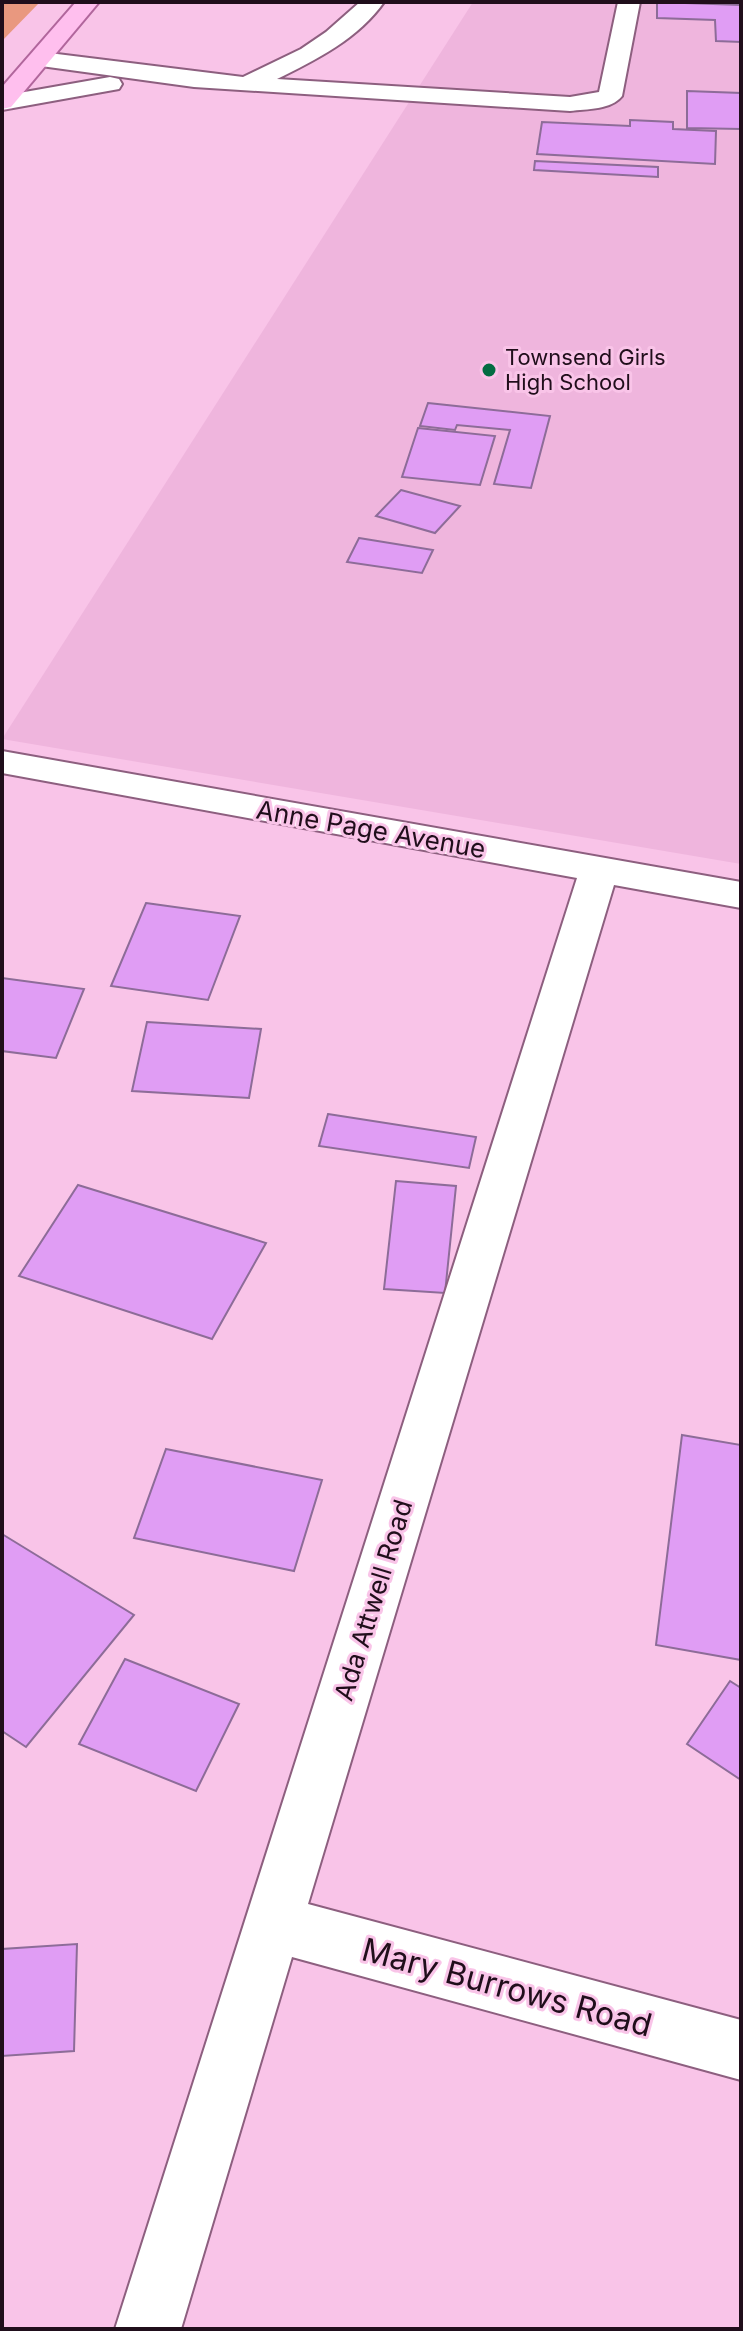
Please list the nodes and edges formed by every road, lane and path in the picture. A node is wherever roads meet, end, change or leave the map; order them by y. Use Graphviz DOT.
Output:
graph roads {
  1 [pos="88,2"];
  2 [pos="373,2"];
  3 [pos="629,2"];
  4 [pos="41,59"];
  5 [pos="194,80"];
  6 [pos="247,84"];
  7 [pos="2,102"];
  8 [pos="2,762"];
  9 [pos="599,870"];
  10 [pos="741,895"];
  11 [pos="273,1923"];
  12 [pos="741,2050"];
  13 [pos="148,2329"];
  1 -- 4 [label="main road"];
  2 -- 6 [label="street"];
  3 -- 6 [label="street"];
  4 -- 5 [label="street"];
  4 -- 7 [label="main road"];
  5 -- 6 [label="street"];
  5 -- 7 [label="street"];
  8 -- 9 [label="street, Anne Page Avenue"];
  9 -- 10 [label="street, Anne Page Avenue"];
  9 -- 11 [label="street, Ada Attwell Road"];
  11 -- 12 [label="street, Mary Burrows Road"];
  11 -- 13 [label="street, Ada Attwell Road"];
}
